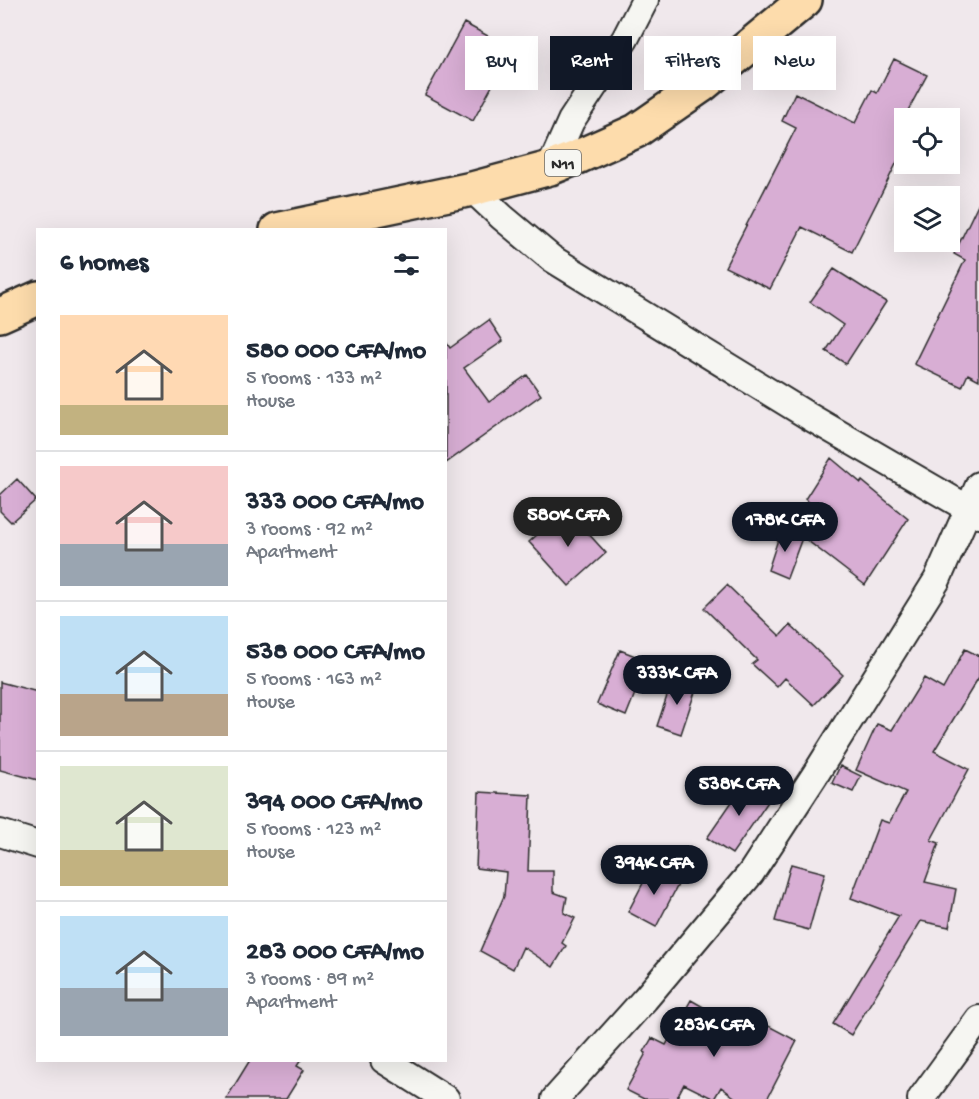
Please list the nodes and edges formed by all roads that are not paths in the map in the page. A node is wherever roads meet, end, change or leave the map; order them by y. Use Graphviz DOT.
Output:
graph roads {
  1 [pos="645,0"];
  2 [pos="805,0"];
  3 [pos="550,168"];
  4 [pos="472,189"];
  5 [pos="287,228"];
  6 [pos="36,299"];
  7 [pos="0,315"];
  8 [pos="979,485"];
  9 [pos="973,512"];
  10 [pos="0,833"];
  11 [pos="36,845"];
  12 [pos="979,1019"];
  13 [pos="387,1062"];
  14 [pos="446,1099"];
  15 [pos="555,1099"];
  16 [pos="921,1099"];
  1 -- 3 [label="street"];
  2 -- 3 [label="highway, N11"];
  3 -- 4 [label="highway, N11"];
  4 -- 5 [label="highway, N11"];
  4 -- 9 [label="street"];
  6 -- 7 [label="highway"];
  8 -- 9 [label="street"];
  9 -- 15 [label="street"];
  10 -- 11 [label="street"];
  12 -- 16 [label="street"];
  13 -- 14 [label="street"];
}
